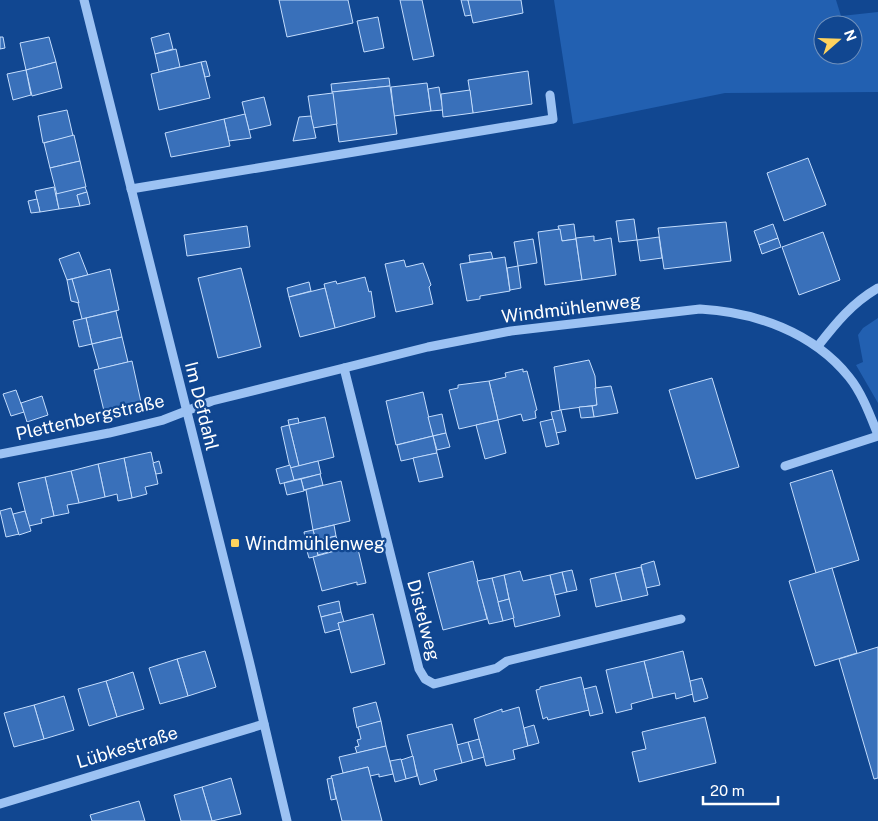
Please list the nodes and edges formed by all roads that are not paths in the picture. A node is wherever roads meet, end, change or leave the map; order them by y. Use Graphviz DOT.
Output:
graph roads {
  1 [pos="84,0"];
  2 [pos="550,95"];
  3 [pos="131,189"];
  4 [pos="878,288"];
  5 [pos="818,346"];
  6 [pos="344,368"];
  7 [pos="186,411"];
  8 [pos="878,436"];
  9 [pos="0,454"];
  10 [pos="785,466"];
  11 [pos="681,619"];
  12 [pos="264,724"];
  13 [pos="0,804"];
  14 [pos="287,821"];
  1 -- 3 [label="street, Im Defdahl"];
  2 -- 3 [label="street"];
  3 -- 7 [label="street, Im Defdahl"];
  4 -- 5 [label="street"];
  5 -- 6 [label="street, Windmühlenweg"];
  5 -- 8 [label="street, Windmühlenweg"];
  6 -- 7 [label="street, Windmühlenweg"];
  6 -- 11 [label="street, Distelweg"];
  7 -- 9 [label="street, Plettenbergstraße"];
  7 -- 12 [label="street, Im Defdahl"];
  8 -- 10 [label="street"];
  12 -- 13 [label="street, Lübkestraße"];
  12 -- 14 [label="street, Im Defdahl"];
}
